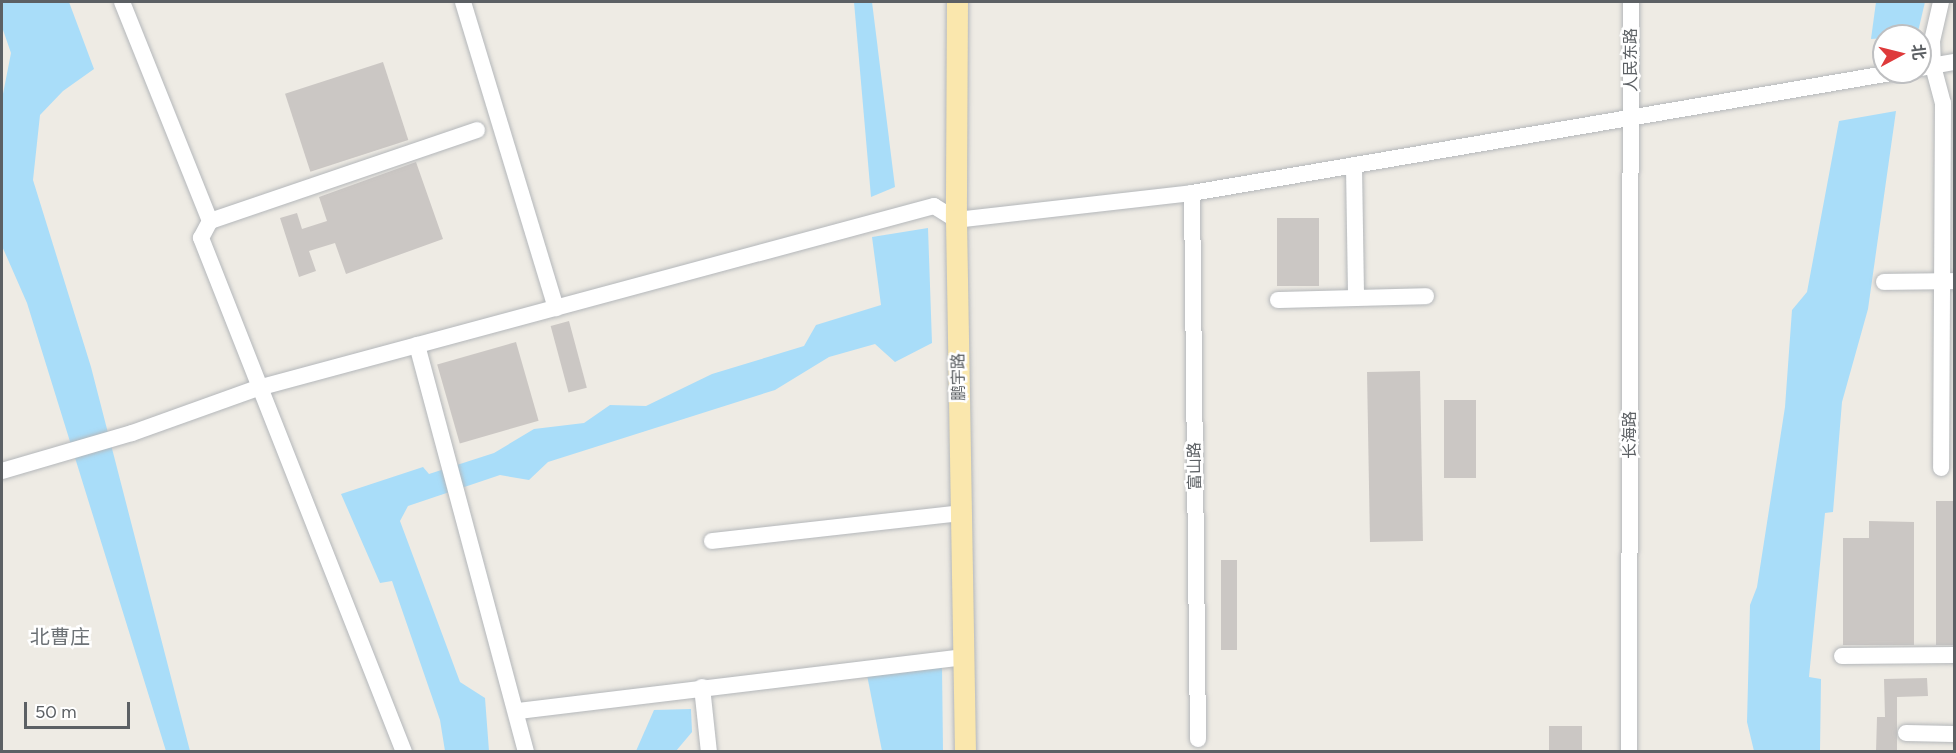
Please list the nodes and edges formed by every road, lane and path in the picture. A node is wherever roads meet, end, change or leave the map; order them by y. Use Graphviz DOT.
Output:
graph roads {
  1 [pos="122,2"];
  2 [pos="463,2"];
  3 [pos="957,2"];
  4 [pos="1631,2"];
  5 [pos="1941,2"];
  6 [pos="1932,40"];
  7 [pos="1954,62"];
  8 [pos="1932,66"];
  9 [pos="1872,76"];
  10 [pos="1932,78"];
  11 [pos="1631,119"];
  12 [pos="477,130"];
  13 [pos="1354,166"];
  14 [pos="1192,193"];
  15 [pos="956,220"];
  16 [pos="210,221"];
  17 [pos="1947,281"];
  18 [pos="1884,282"];
  19 [pos="1426,296"];
  20 [pos="1356,298"];
  21 [pos="1278,300"];
  22 [pos="556,308"];
  23 [pos="417,345"];
  24 [pos="258,388"];
  25 [pos="1941,468"];
  26 [pos="2,471"];
  27 [pos="961,513"];
  28 [pos="712,541"];
  29 [pos="1954,655"];
  30 [pos="1842,656"];
  31 [pos="963,657"];
  32 [pos="702,687"];
  33 [pos="518,711"];
  34 [pos="1906,733"];
  35 [pos="1954,734"];
  36 [pos="1198,739"];
  37 [pos="404,752"];
  38 [pos="526,752"];
  39 [pos="710,752"];
  40 [pos="964,752"];
  41 [pos="1629,752"];
  1 -- 16 [label="street"];
  2 -- 22 [label="street"];
  3 -- 15 [label="main road, 鹏宇路"];
  4 -- 11 [label="street, 人民东路"];
  5 -- 6 [label="street"];
  7 -- 8 [label="street"];
  9 -- 11 [label="street"];
  10 -- 17 [label="street"];
  11 -- 13 [label="street"];
  11 -- 41 [label="street, 长海路"];
  12 -- 16 [label="street"];
  13 -- 14 [label="street"];
  13 -- 20 [label="street"];
  14 -- 15 [label="street"];
  14 -- 36 [label="street, 富山路"];
  15 -- 22 [label="street"];
  15 -- 27 [label="main road, 鹏宇路"];
  16 -- 24 [label="street"];
  17 -- 18 [label="street"];
  17 -- 25 [label="street"];
  19 -- 20 [label="street"];
  20 -- 21 [label="street"];
  22 -- 23 [label="street"];
  23 -- 24 [label="street"];
  23 -- 33 [label="street"];
  24 -- 26 [label="street"];
  24 -- 37 [label="street"];
  27 -- 28 [label="street"];
  27 -- 31 [label="main road, 鹏宇路"];
  29 -- 30 [label="street"];
  31 -- 32 [label="street"];
  31 -- 40 [label="main road, 鹏宇路"];
  32 -- 33 [label="street"];
  32 -- 39 [label="street"];
  33 -- 38 [label="street"];
  34 -- 35 [label="street"];
}
